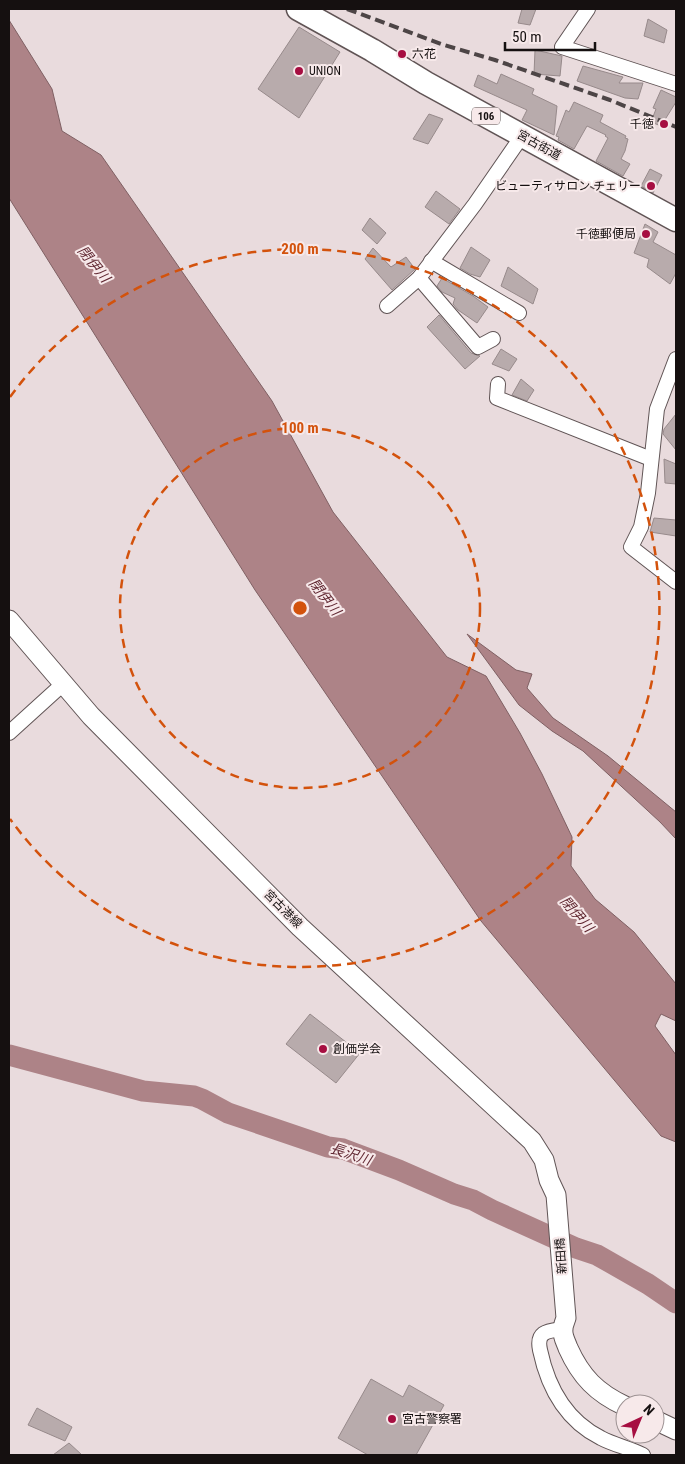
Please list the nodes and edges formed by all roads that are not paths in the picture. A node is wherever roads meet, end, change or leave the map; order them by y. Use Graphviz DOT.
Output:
graph roads {
  1 [pos="298,9"];
  2 [pos="588,9"];
  3 [pos="676,83"];
  4 [pos="522,136"];
  5 [pos="676,220"];
  6 [pos="431,261"];
  7 [pos="418,278"];
  8 [pos="387,306"];
  9 [pos="519,313"];
  10 [pos="493,339"];
  11 [pos="676,359"];
  12 [pos="673,379"];
  13 [pos="498,384"];
  14 [pos="651,459"];
  15 [pos="676,582"];
  16 [pos="9,620"];
  17 [pos="63,684"];
  18 [pos="9,733"];
  19 [pos="556,1195"];
  20 [pos="564,1324"];
  21 [pos="615,1402"];
  22 [pos="643,1455"];
  1 -- 4 [label="highway, 宮古街道 / 106"];
  2 -- 3 [label="street"];
  4 -- 5 [label="highway, 宮古街道 / 106"];
  4 -- 6 [label="street"];
  6 -- 7 [label="street"];
  6 -- 9 [label="street"];
  7 -- 8 [label="street"];
  7 -- 10 [label="street"];
  11 -- 12 [label="street"];
  12 -- 14 [label="street"];
  13 -- 14 [label="street"];
  14 -- 15 [label="street"];
  16 -- 17 [label="main road, 宮古港線"];
  17 -- 18 [label="street"];
  17 -- 19 [label="main road, 宮古港線"];
  19 -- 20 [label="main road, 新田橋"];
  20 -- 21 [label="main road"];
  20 -- 22 [label="street"];
}
